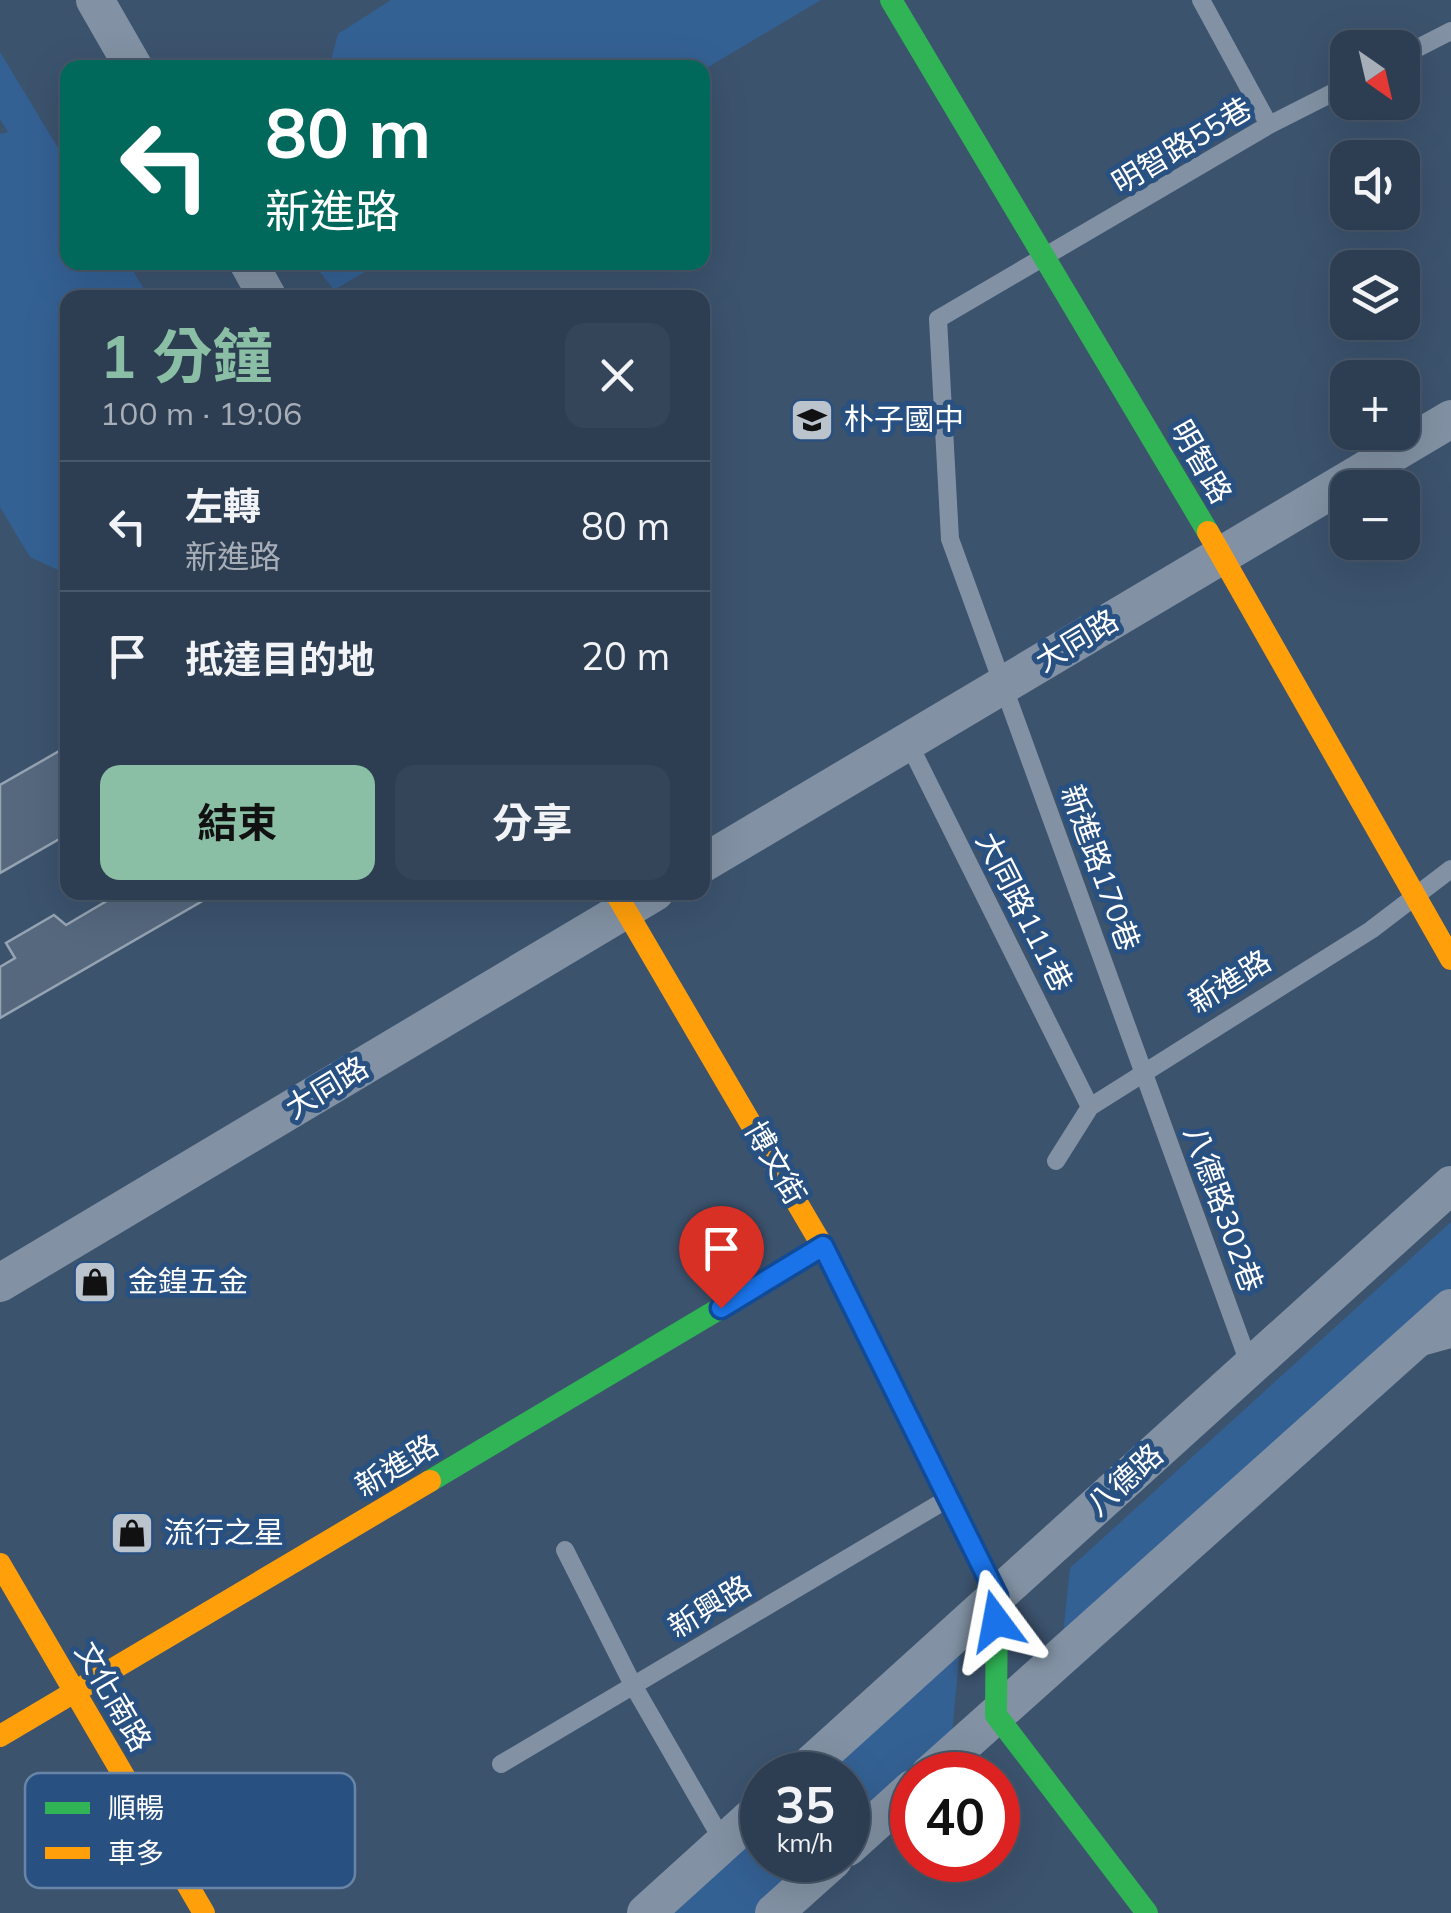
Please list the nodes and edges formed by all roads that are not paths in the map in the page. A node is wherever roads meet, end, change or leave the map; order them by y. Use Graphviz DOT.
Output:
graph roads {
  1 [pos="95,0"];
  2 [pos="891,0"];
  3 [pos="1201,0"];
  4 [pos="1451,31"];
  5 [pos="1420,47"];
  6 [pos="129,60"];
  7 [pos="1330,94"];
  8 [pos="1269,126"];
  9 [pos="1046,258"];
  10 [pos="1451,419"];
  11 [pos="1221,555"];
  12 [pos="1005,684"];
  13 [pos="908,742"];
  14 [pos="710,859"];
  15 [pos="1451,869"];
  16 [pos="1416,898"];
  17 [pos="629,900"];
  18 [pos="633,900"];
  19 [pos="1451,960"];
  20 [pos="1144,1071"];
  21 [pos="1090,1107"];
  22 [pos="1056,1161"];
  23 [pos="1451,1185"];
  24 [pos="823,1246"];
  25 [pos="0,1283"];
  26 [pos="1451,1308"];
  27 [pos="1451,1340"];
  28 [pos="1402,1352"];
  29 [pos="1250,1366"];
  30 [pos="948,1498"];
  31 [pos="565,1550"];
  32 [pos="0,1564"];
  33 [pos="997,1596"];
  34 [pos="633,1685"];
  35 [pos="76,1693"];
  36 [pos="996,1715"];
  37 [pos="0,1736"];
  38 [pos="824,1752"];
  39 [pos="954,1752"];
  40 [pos="501,1764"];
  41 [pos="123,1773"];
  42 [pos="890,1809"];
  43 [pos="740,1828"];
  44 [pos="870,1828"];
  45 [pos="724,1843"];
  46 [pos="809,1882"];
  47 [pos="189,1888"];
  48 [pos="204,1913"];
  49 [pos="646,1913"];
  50 [pos="774,1913"];
  51 [pos="1147,1913"];
  1 -- 6 [label="street"];
  2 -- 9 [label="street, 明智路"];
  3 -- 8 [label="lane"];
  4 -- 5 [label="lane"];
  7 -- 8 [label="lane, 明智路55巷"];
  8 -- 9 [label="lane, 明智路55巷"];
  9 -- 11 [label="street, 明智路"];
  9 -- 12 [label="lane, 明智路55巷"];
  10 -- 11 [label="street, 大同路"];
  11 -- 12 [label="street, 大同路"];
  11 -- 16 [label="street, 明智路"];
  12 -- 13 [label="street, 大同路"];
  12 -- 20 [label="lane, 新進路170巷"];
  13 -- 14 [label="street, 大同路"];
  13 -- 21 [label="lane, 大同路111巷"];
  15 -- 16 [label="lane, 新進路"];
  16 -- 19 [label="street, 明智路"];
  16 -- 20 [label="lane, 新進路"];
  17 -- 25 [label="street, 大同路"];
  18 -- 24 [label="street, 博文街"];
  20 -- 21 [label="lane, 新進路"];
  20 -- 29 [label="lane, 八德路302巷"];
  21 -- 22 [label="lane, 新進路"];
  23 -- 29 [label="street, 八德路"];
  24 -- 30 [label="street, 博文街"];
  24 -- 35 [label="street, 新進路"];
  26 -- 28 [label="street"];
  27 -- 28 [label="lane"];
  28 -- 36 [label="street"];
  29 -- 33 [label="street, 八德路"];
  30 -- 33 [label="street, 博文街"];
  30 -- 34 [label="lane, 新興路"];
  31 -- 34 [label="lane"];
  32 -- 35 [label="street, 文化南路"];
  33 -- 36 [label="street, 博文街"];
  33 -- 38 [label="street, 八德路"];
  34 -- 40 [label="lane, 新興路"];
  34 -- 45 [label="lane"];
  35 -- 37 [label="street, 新進路"];
  35 -- 41 [label="street, 文化南路"];
  36 -- 39 [label="street"];
  36 -- 51 [label="street"];
  42 -- 44 [label="street"];
  43 -- 45 [label="street"];
  45 -- 49 [label="street"];
  46 -- 50 [label="street"];
  47 -- 48 [label="street, 文化南路"];
}
